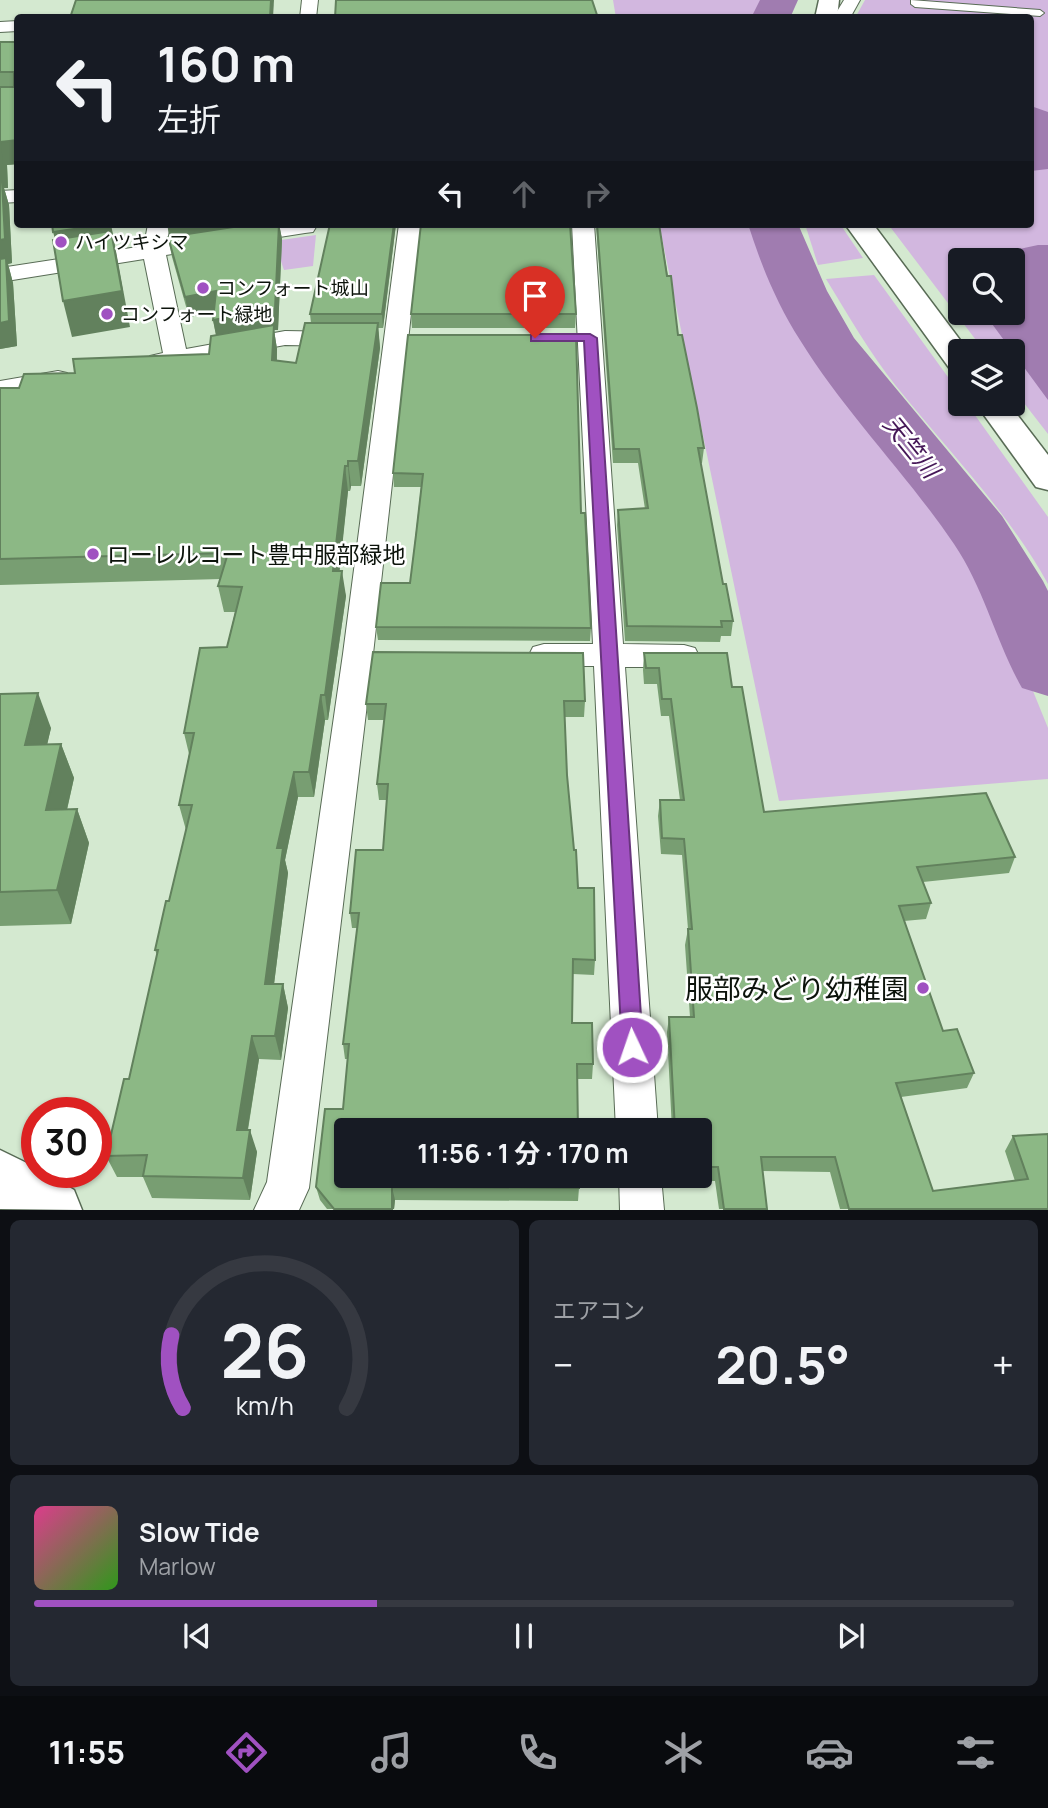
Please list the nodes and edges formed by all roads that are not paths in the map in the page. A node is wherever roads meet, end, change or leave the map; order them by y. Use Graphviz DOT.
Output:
graph roads {
  1 [pos="915,0"];
  2 [pos="1040,13"];
  3 [pos="158,228"];
  4 [pos="299,228"];
  5 [pos="409,228"];
  6 [pos="583,228"];
  7 [pos="862,228"];
  8 [pos="154,252"];
  9 [pos="0,275"];
  10 [pos="388,339"];
  11 [pos="948,344"];
  12 [pos="176,358"];
  13 [pos="135,365"];
  14 [pos="81,374"];
  15 [pos="0,388"];
  16 [pos="1001,416"];
  17 [pos="1048,480"];
  18 [pos="512,655"];
  19 [pos="610,655"];
  20 [pos="712,656"];
  21 [pos="636,1118"];
  22 [pos="0,1177"];
  23 [pos="641,1188"];
  24 [pos="54,1209"];
  25 [pos="275,1209"];
  26 [pos="642,1209"];
  1 -- 2 [label="lane"];
  3 -- 8 [label="street"];
  4 -- 8 [label="street"];
  5 -- 10 [label="street"];
  6 -- 19 [label="street"];
  7 -- 11 [label="street"];
  8 -- 9 [label="street"];
  8 -- 12 [label="street"];
  10 -- 12 [label="street"];
  10 -- 25 [label="street"];
  12 -- 13 [label="street"];
  14 -- 15 [label="street"];
  16 -- 17 [label="street"];
  18 -- 19 [label="street"];
  19 -- 20 [label="street"];
  19 -- 21 [label="street"];
  22 -- 24 [label="street"];
  23 -- 26 [label="street"];
}
